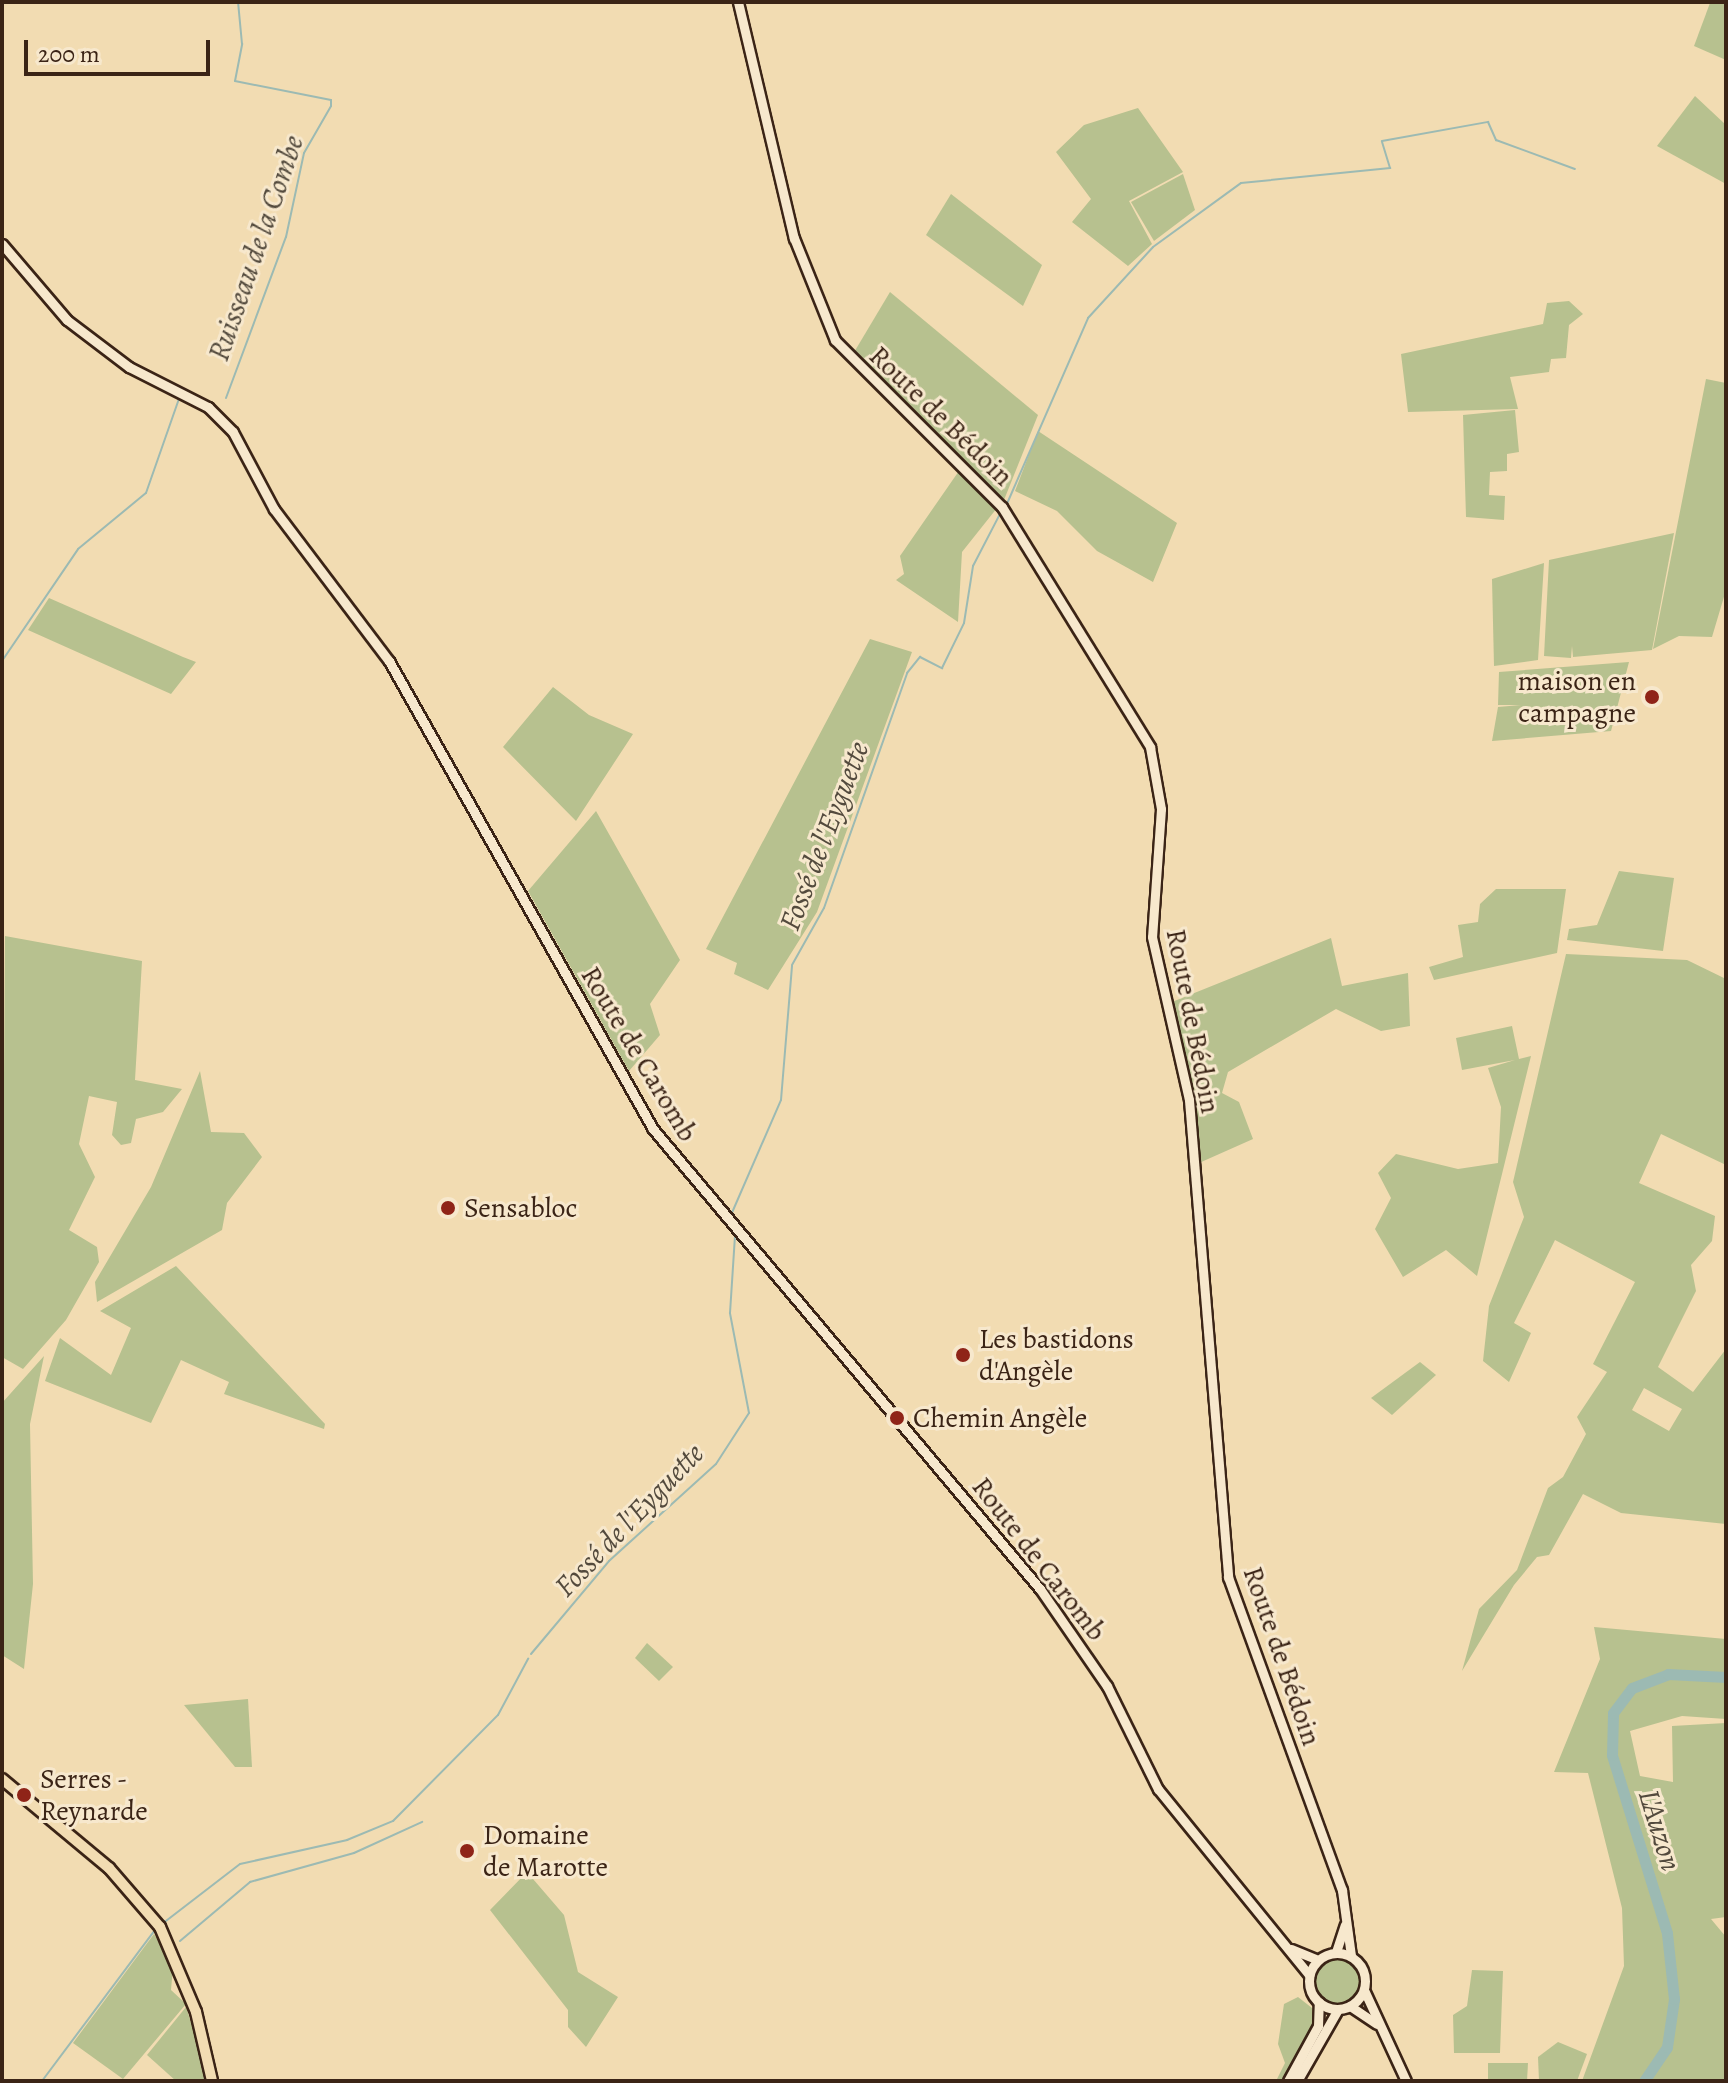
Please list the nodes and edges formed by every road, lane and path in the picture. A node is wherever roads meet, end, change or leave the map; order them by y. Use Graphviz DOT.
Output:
graph roads {
  1 [pos="738,2"];
  2 [pos="2,244"];
  3 [pos="2,1779"];
  4 [pos="1347,1915"];
  5 [pos="1275,1938"];
  6 [pos="1336,1952"];
  7 [pos="1351,1956"];
  8 [pos="1318,1960"];
  9 [pos="1309,1975"];
  10 [pos="1364,1990"];
  11 [pos="1319,2002"];
  12 [pos="1350,2006"];
  13 [pos="1338,2009"];
  14 [pos="1384,2032"];
  15 [pos="212,2081"];
  16 [pos="1288,2081"];
  17 [pos="1297,2081"];
  18 [pos="1406,2081"];
  1 -- 4 [label="main road, Route de Bédoin"];
  2 -- 5 [label="main road, Route de Caromb"];
  3 -- 15 [label="main road"];
  4 -- 6 [label="main road"];
  4 -- 7 [label="main road, Route de Bédoin"];
  5 -- 8 [label="main road"];
  5 -- 9 [label="main road, Route de Caromb"];
  6 -- 7 [label="main road"];
  6 -- 8 [label="main road"];
  7 -- 10 [label="main road"];
  8 -- 9 [label="main road"];
  9 -- 11 [label="main road"];
  10 -- 12 [label="main road"];
  10 -- 14 [label="main road"];
  11 -- 13 [label="main road"];
  11 -- 16 [label="main road"];
  12 -- 13 [label="main road"];
  12 -- 14 [label="main road"];
  13 -- 17 [label="main road"];
  14 -- 18 [label="main road"];
}
